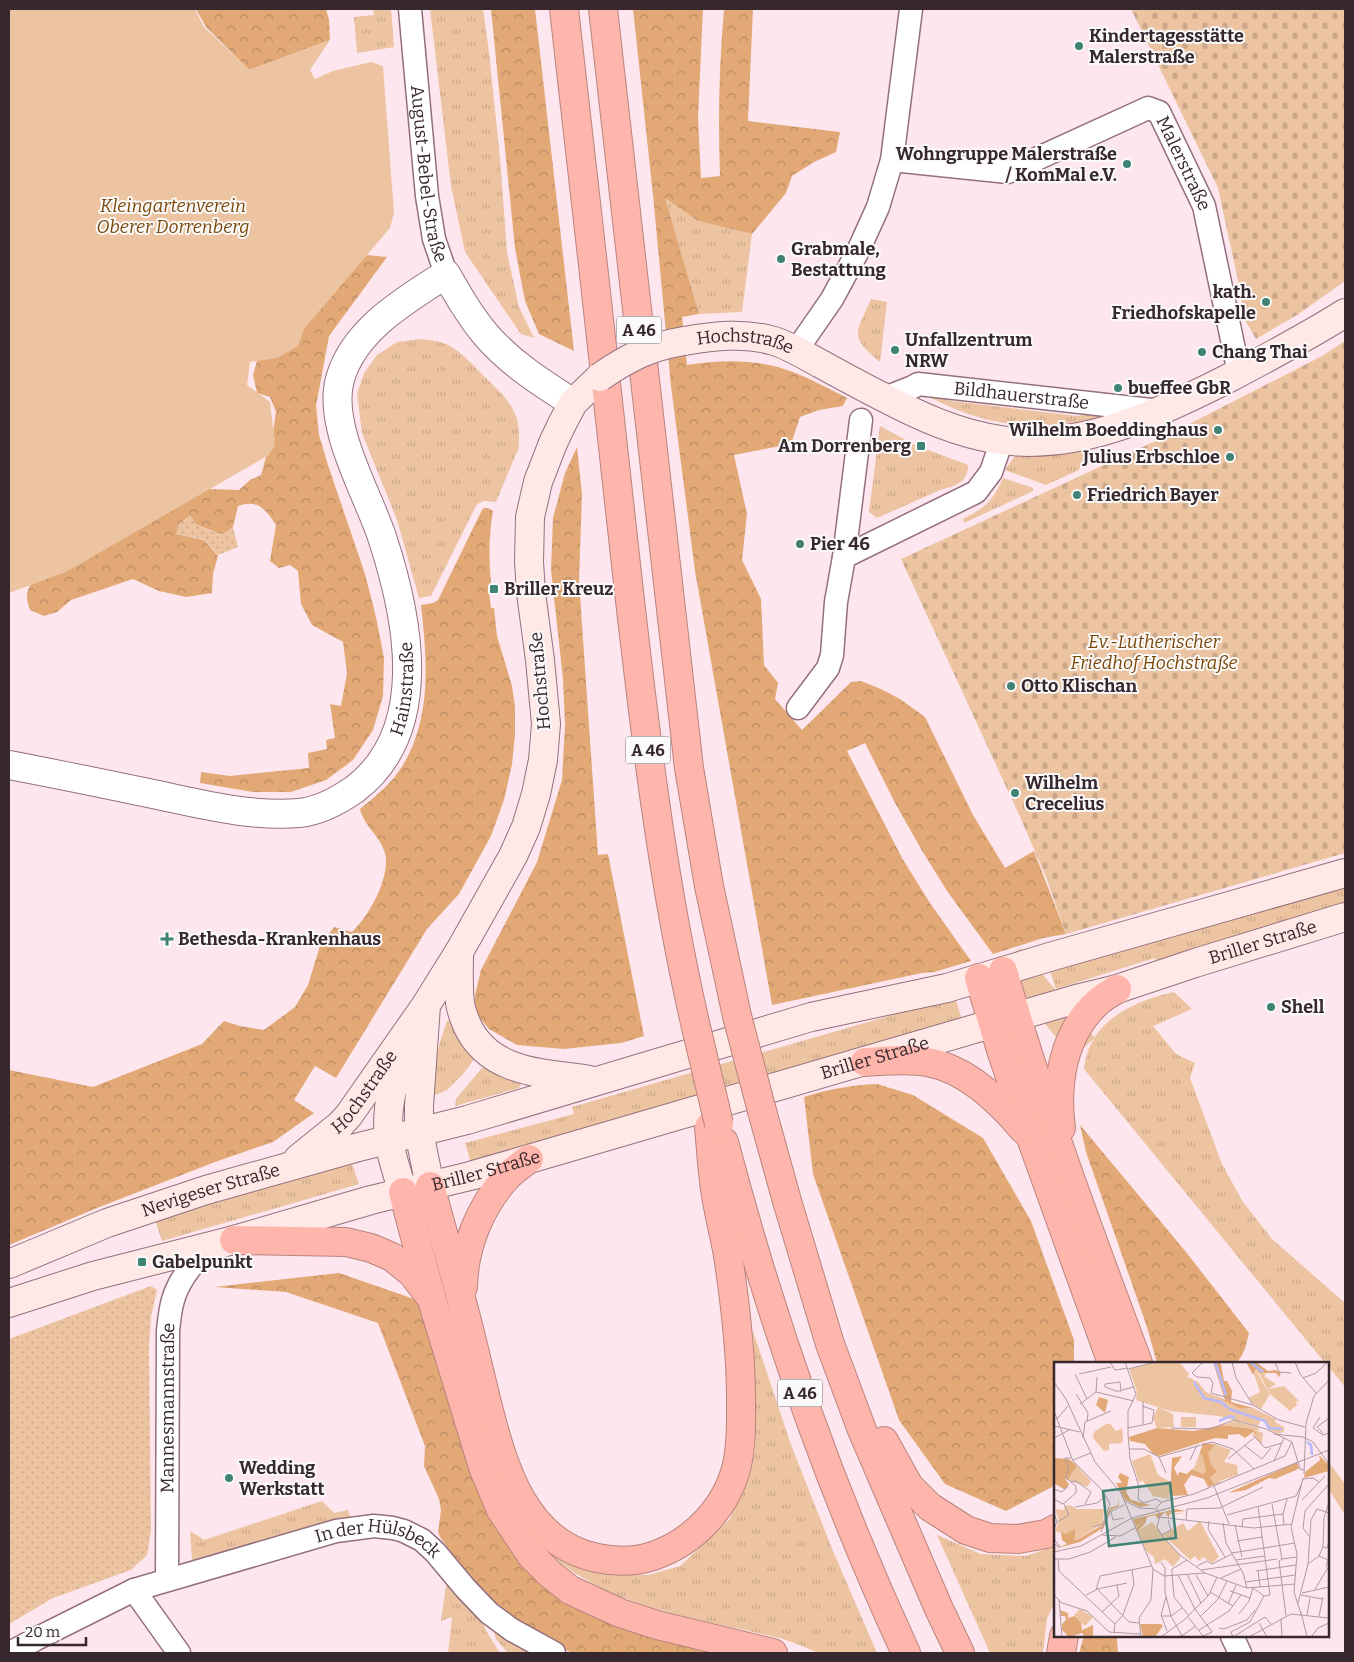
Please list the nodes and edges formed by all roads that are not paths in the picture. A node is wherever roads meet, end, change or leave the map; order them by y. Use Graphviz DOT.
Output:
graph roads {
  1 [pos="410,9"];
  2 [pos="564,9"];
  3 [pos="603,9"];
  4 [pos="911,9"];
  5 [pos="892,160"];
  6 [pos="446,274"];
  7 [pos="1345,312"];
  8 [pos="796,350"];
  9 [pos="1239,373"];
  10 [pos="885,398"];
  11 [pos="574,403"];
  12 [pos="1160,411"];
  13 [pos="862,420"];
  14 [pos="1002,440"];
  15 [pos="844,557"];
  16 [pos="798,708"];
  17 [pos="9,765"];
  18 [pos="1345,873"];
  19 [pos="1345,917"];
  20 [pos="459,952"];
  21 [pos="991,975"];
  22 [pos="1117,988"];
  23 [pos="426,1005"];
  24 [pos="1084,1005"];
  25 [pos="997,1023"];
  26 [pos="865,1062"];
  27 [pos="600,1081"];
  28 [pos="1052,1111"];
  29 [pos="714,1126"];
  30 [pos="419,1132"];
  31 [pos="1031,1138"];
  32 [pos="389,1140"];
  33 [pos="529,1158"];
  34 [pos="290,1166"];
  35 [pos="430,1186"];
  36 [pos="403,1192"];
  37 [pos="787,1201"];
  38 [pos="234,1240"];
  39 [pos="207,1247"];
  40 [pos="9,1264"];
  41 [pos="432,1300"];
  42 [pos="9,1303"];
  43 [pos="463,1306"];
  44 [pos="1112,1362"];
  45 [pos="1138,1362"];
  46 [pos="1054,1530"];
  47 [pos="168,1580"];
  48 [pos="134,1590"];
  49 [pos="1064,1637"];
  50 [pos="1232,1637"];
  51 [pos="10,1653"];
  52 [pos="179,1653"];
  53 [pos="554,1653"];
  54 [pos="773,1653"];
  55 [pos="906,1653"];
  56 [pos="960,1653"];
  57 [pos="1061,1653"];
  58 [pos="1240,1653"];
  1 -- 6 [label="street, August-Bebel-Straße"];
  2 -- 29 [label="highway, A 46, bridge"];
  3 -- 37 [label="highway, A 46, bridge"];
  4 -- 5 [label="street"];
  5 -- 8 [label="street"];
  5 -- 9 [label="street, Malerstraße"];
  6 -- 11 [label="street, August-Bebel-Straße"];
  6 -- 17 [label="street, Hainstraße"];
  7 -- 9 [label="main road, Hochstraße"];
  8 -- 10 [label="main road, Hochstraße"];
  8 -- 11 [label="main road, Hochstraße, bridge"];
  9 -- 12 [label="main road, Hochstraße"];
  10 -- 12 [label="street, Bildhauerstraße"];
  10 -- 14 [label="main road, Hochstraße"];
  11 -- 20 [label="main road, Hochstraße"];
  12 -- 14 [label="main road, Hochstraße"];
  13 -- 15 [label="street"];
  14 -- 15 [label="street"];
  15 -- 16 [label="street"];
  18 -- 21 [label="main road"];
  19 -- 22 [label="main road, Briller Straße"];
  20 -- 23 [label="main road, Hochstraße"];
  20 -- 27 [label="main road"];
  21 -- 25 [label="highway"];
  21 -- 27 [label="main road"];
  22 -- 24 [label="highway"];
  23 -- 30 [label="main road, Hochstraße"];
  23 -- 32 [label="main road"];
  23 -- 34 [label="main road, Hochstraße"];
  24 -- 25 [label="main road, Briller Straße"];
  24 -- 28 [label="highway"];
  25 -- 26 [label="main road, Briller Straße"];
  25 -- 28 [label="highway"];
  25 -- 31 [label="highway"];
  26 -- 31 [label="highway"];
  26 -- 33 [label="main road, Briller Straße"];
  27 -- 30 [label="main road"];
  28 -- 45 [label="highway"];
  29 -- 43 [label="highway"];
  29 -- 55 [label="highway, A 46"];
  30 -- 32 [label="main road, Nevigeser Straße"];
  30 -- 35 [label="main road, Hochstraße"];
  31 -- 44 [label="highway"];
  32 -- 34 [label="main road, Nevigeser Straße"];
  32 -- 36 [label="main road"];
  33 -- 35 [label="main road, Briller Straße"];
  33 -- 43 [label="highway"];
  34 -- 40 [label="main road, Nevigeser Straße"];
  35 -- 36 [label="main road, Briller Straße"];
  35 -- 43 [label="highway"];
  36 -- 38 [label="main road"];
  36 -- 41 [label="highway"];
  37 -- 46 [label="highway"];
  37 -- 56 [label="highway, A 46"];
  38 -- 39 [label="main road"];
  38 -- 41 [label="highway"];
  39 -- 42 [label="main road"];
  39 -- 47 [label="street, Mannesmannstraße"];
  41 -- 54 [label="highway"];
  47 -- 48 [label="street, In der Hülsbeck"];
  47 -- 53 [label="street, In der Hülsbeck"];
  48 -- 51 [label="street, In der Hülsbeck"];
  48 -- 52 [label="street"];
  49 -- 57 [label="highway"];
  50 -- 58 [label="street"];
}
